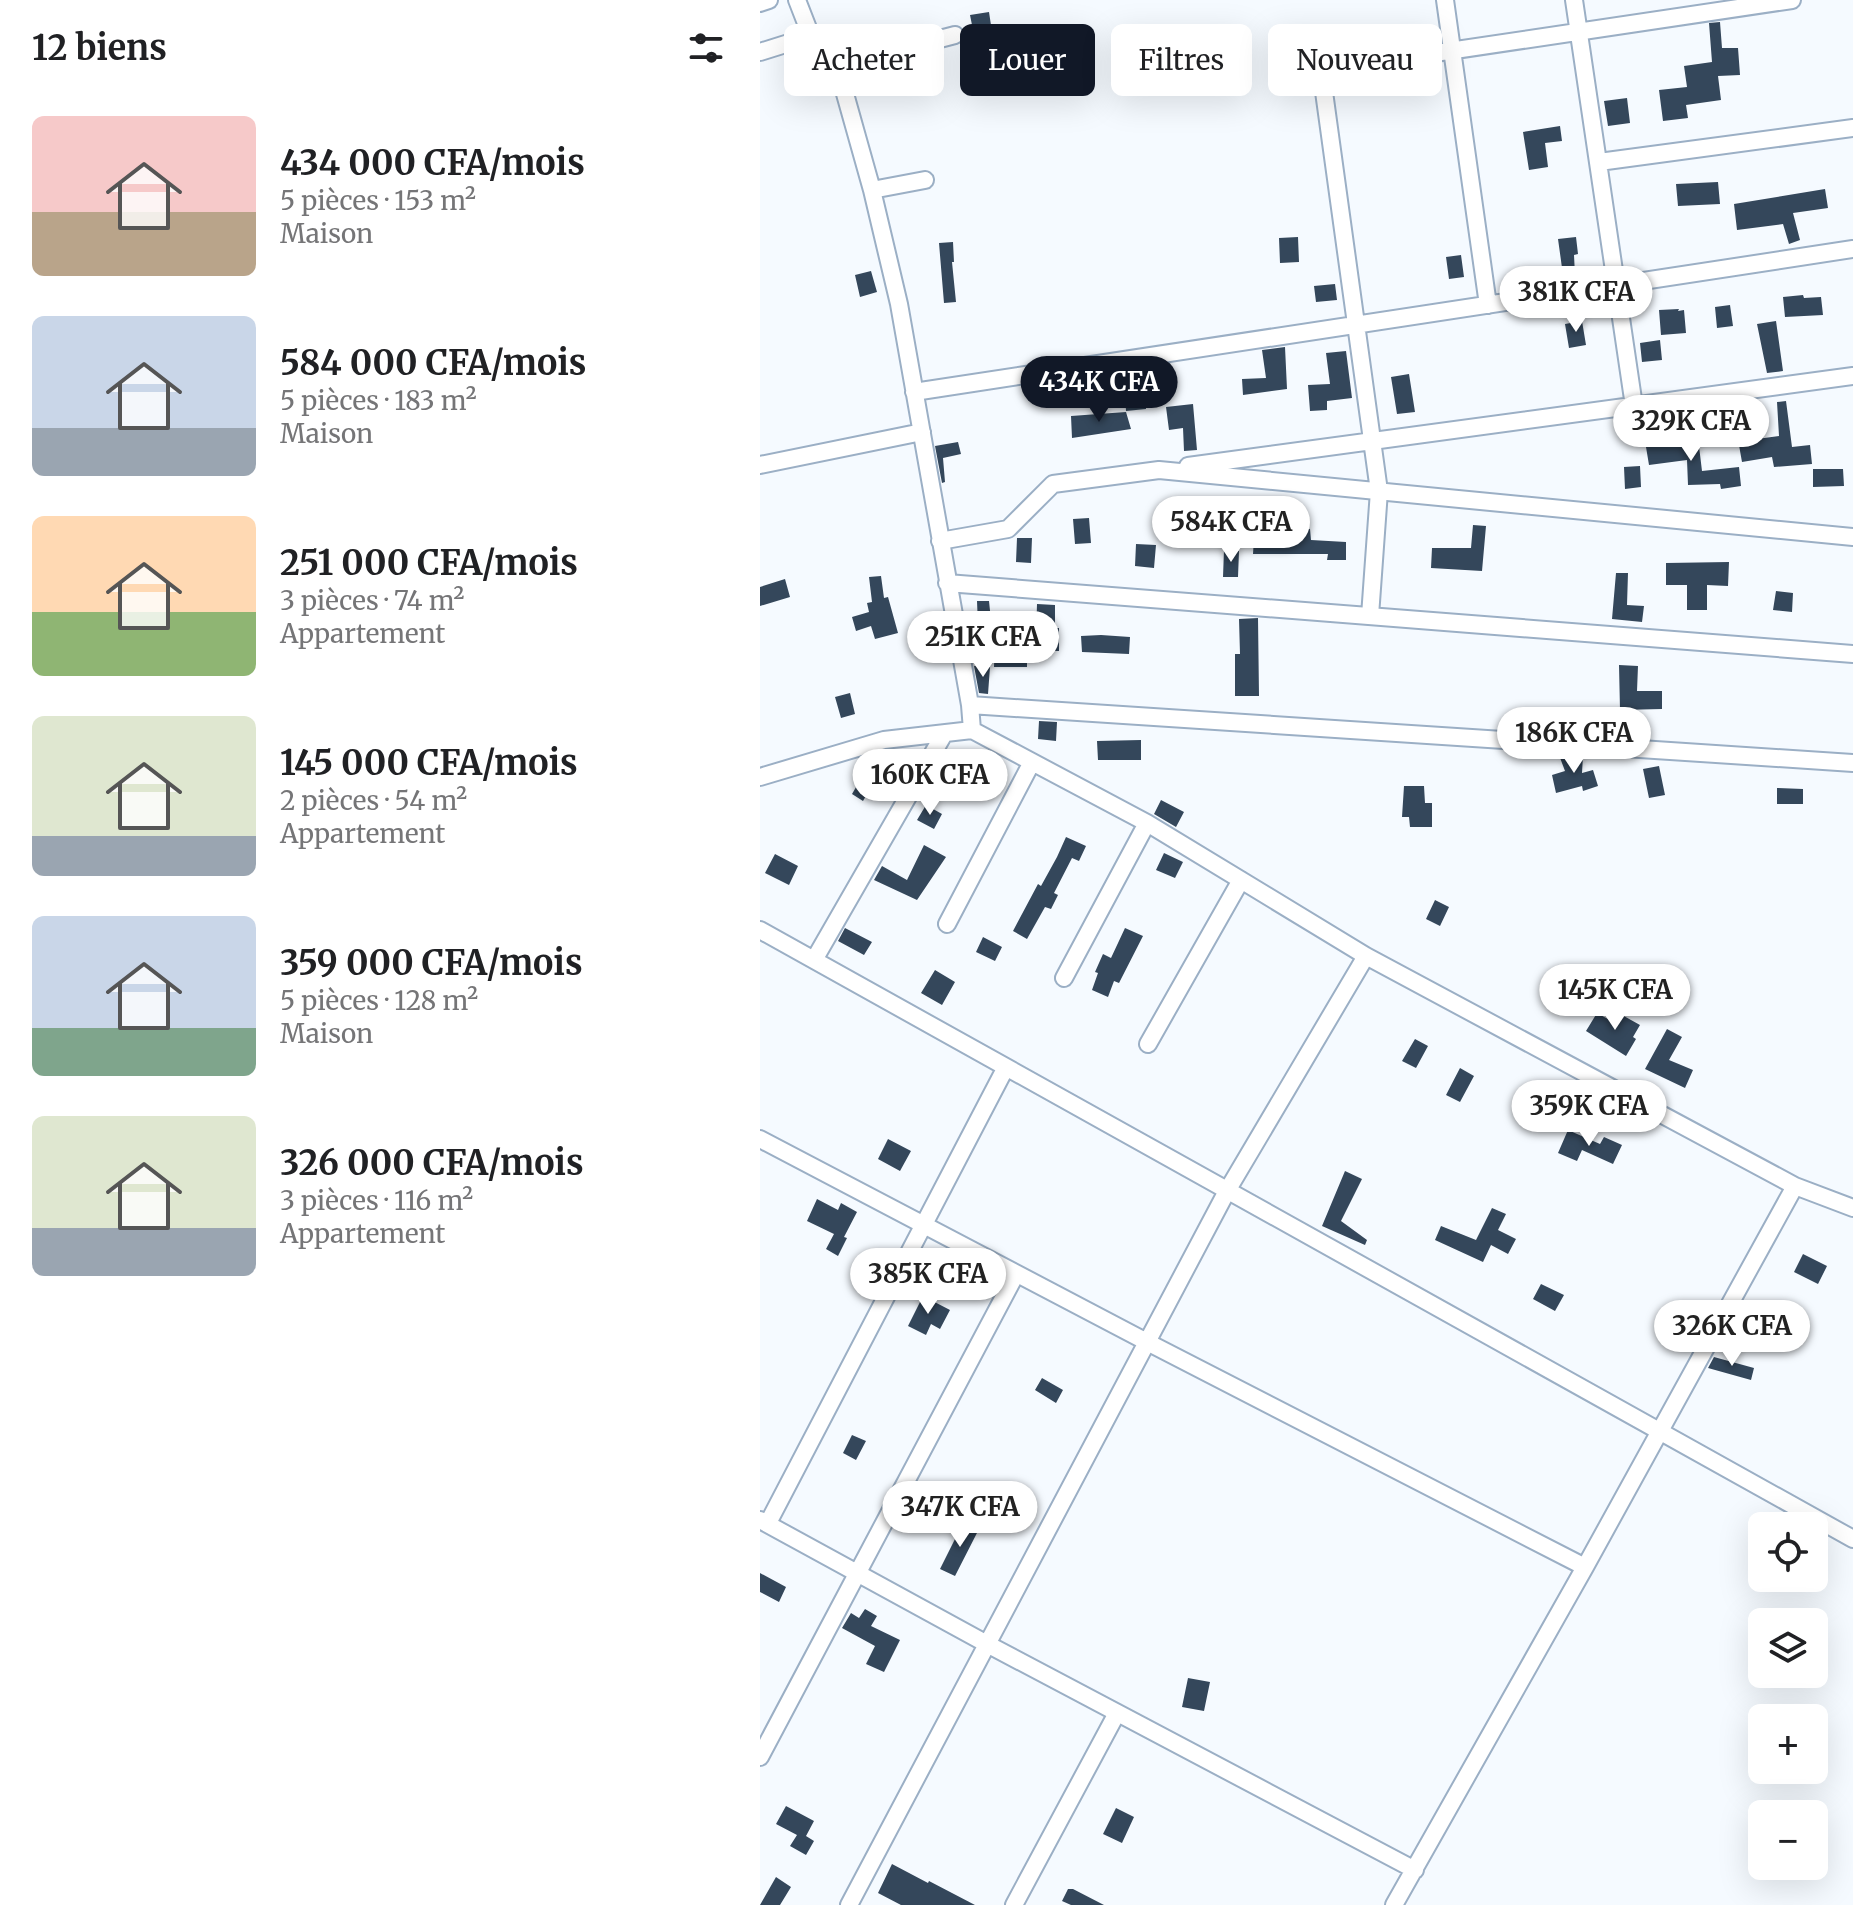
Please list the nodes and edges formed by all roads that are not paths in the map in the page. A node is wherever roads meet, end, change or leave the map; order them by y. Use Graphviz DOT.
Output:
graph roads {
  1 [pos="769,0"];
  2 [pos="797,0"];
  3 [pos="1445,0"];
  4 [pos="1574,0"];
  5 [pos="1792,0"];
  6 [pos="760,3"];
  7 [pos="1715,5"];
  8 [pos="806,24"];
  9 [pos="1579,33"];
  10 [pos="955,35"];
  11 [pos="944,38"];
  12 [pos="784,44"];
  13 [pos="1452,51"];
  14 [pos="760,52"];
  15 [pos="845,96"];
  16 [pos="1853,128"];
  17 [pos="1599,162"];
  18 [pos="925,180"];
  19 [pos="872,190"];
  20 [pos="1853,249"];
  21 [pos="1618,285"];
  22 [pos="1488,305"];
  23 [pos="1356,324"];
  24 [pos="1853,376"];
  25 [pos="914,392"];
  26 [pos="1634,406"];
  27 [pos="922,432"];
  28 [pos="1373,441"];
  29 [pos="760,465"];
  30 [pos="1159,470"];
  31 [pos="1379,491"];
  32 [pos="1853,537"];
  33 [pos="940,541"];
  34 [pos="947,583"];
  35 [pos="1370,616"];
  36 [pos="1853,654"];
  37 [pos="970,705"];
  38 [pos="972,730"];
  39 [pos="944,734"];
  40 [pos="1032,762"];
  41 [pos="1853,763"];
  42 [pos="760,777"];
  43 [pos="1147,823"];
  44 [pos="1241,880"];
  45 [pos="947,924"];
  46 [pos="760,930"];
  47 [pos="1366,956"];
  48 [pos="814,960"];
  49 [pos="1064,978"];
  50 [pos="1148,1044"];
  51 [pos="1006,1067"];
  52 [pos="760,1139"];
  53 [pos="1795,1186"];
  54 [pos="1227,1191"];
  55 [pos="1853,1208"];
  56 [pos="923,1225"];
  57 [pos="1016,1274"];
  58 [pos="1147,1342"];
  59 [pos="1659,1430"];
  60 [pos="764,1521"];
  61 [pos="1853,1539"];
  62 [pos="1585,1567"];
  63 [pos="857,1574"];
  64 [pos="987,1644"];
  65 [pos="1117,1713"];
  66 [pos="760,1757"];
  67 [pos="1415,1870"];
  68 [pos="849,1905"];
  69 [pos="1014,1905"];
  70 [pos="1394,1905"];
  1 -- 6 [label="street"];
  2 -- 8 [label="street"];
  3 -- 13 [label="street"];
  4 -- 9 [label="street"];
  5 -- 7 [label="street"];
  7 -- 9 [label="street"];
  9 -- 13 [label="street"];
  9 -- 17 [label="street"];
  10 -- 11 [label="street"];
  12 -- 14 [label="street"];
  13 -- 22 [label="street"];
  13 -- 23 [label="street"];
  15 -- 19 [label="street"];
  16 -- 17 [label="street"];
  17 -- 21 [label="street"];
  18 -- 19 [label="street"];
  19 -- 25 [label="street"];
  20 -- 21 [label="street"];
  21 -- 22 [label="street"];
  21 -- 26 [label="street"];
  22 -- 23 [label="street"];
  23 -- 25 [label="street"];
  23 -- 28 [label="street"];
  24 -- 26 [label="street"];
  25 -- 27 [label="street"];
  26 -- 28 [label="street"];
  27 -- 29 [label="street"];
  27 -- 33 [label="street"];
  28 -- 30 [label="street"];
  28 -- 31 [label="street"];
  30 -- 31 [label="street"];
  30 -- 33 [label="street"];
  31 -- 32 [label="street"];
  31 -- 35 [label="street"];
  33 -- 34 [label="street"];
  34 -- 35 [label="street"];
  34 -- 37 [label="street"];
  35 -- 36 [label="street"];
  37 -- 38 [label="street"];
  37 -- 41 [label="street"];
  38 -- 39 [label="street"];
  38 -- 40 [label="street"];
  39 -- 42 [label="street"];
  39 -- 48 [label="street"];
  40 -- 43 [label="street"];
  40 -- 45 [label="street"];
  43 -- 44 [label="street"];
  43 -- 49 [label="street"];
  44 -- 47 [label="street"];
  44 -- 50 [label="street"];
  46 -- 48 [label="street"];
  47 -- 53 [label="street"];
  47 -- 54 [label="street"];
  48 -- 51 [label="street"];
  51 -- 54 [label="street"];
  51 -- 56 [label="street"];
  52 -- 56 [label="street"];
  53 -- 55 [label="street"];
  53 -- 59 [label="street"];
  54 -- 58 [label="street"];
  54 -- 59 [label="street"];
  56 -- 57 [label="street"];
  56 -- 60 [label="street"];
  57 -- 58 [label="street"];
  57 -- 63 [label="street"];
  58 -- 62 [label="street"];
  58 -- 64 [label="street"];
  59 -- 61 [label="street"];
  59 -- 62 [label="street"];
  60 -- 63 [label="street"];
  62 -- 67 [label="street"];
  63 -- 64 [label="street"];
  63 -- 66 [label="street"];
  64 -- 65 [label="street"];
  64 -- 68 [label="street"];
  65 -- 67 [label="street"];
  65 -- 69 [label="street"];
  67 -- 70 [label="street"];
}
